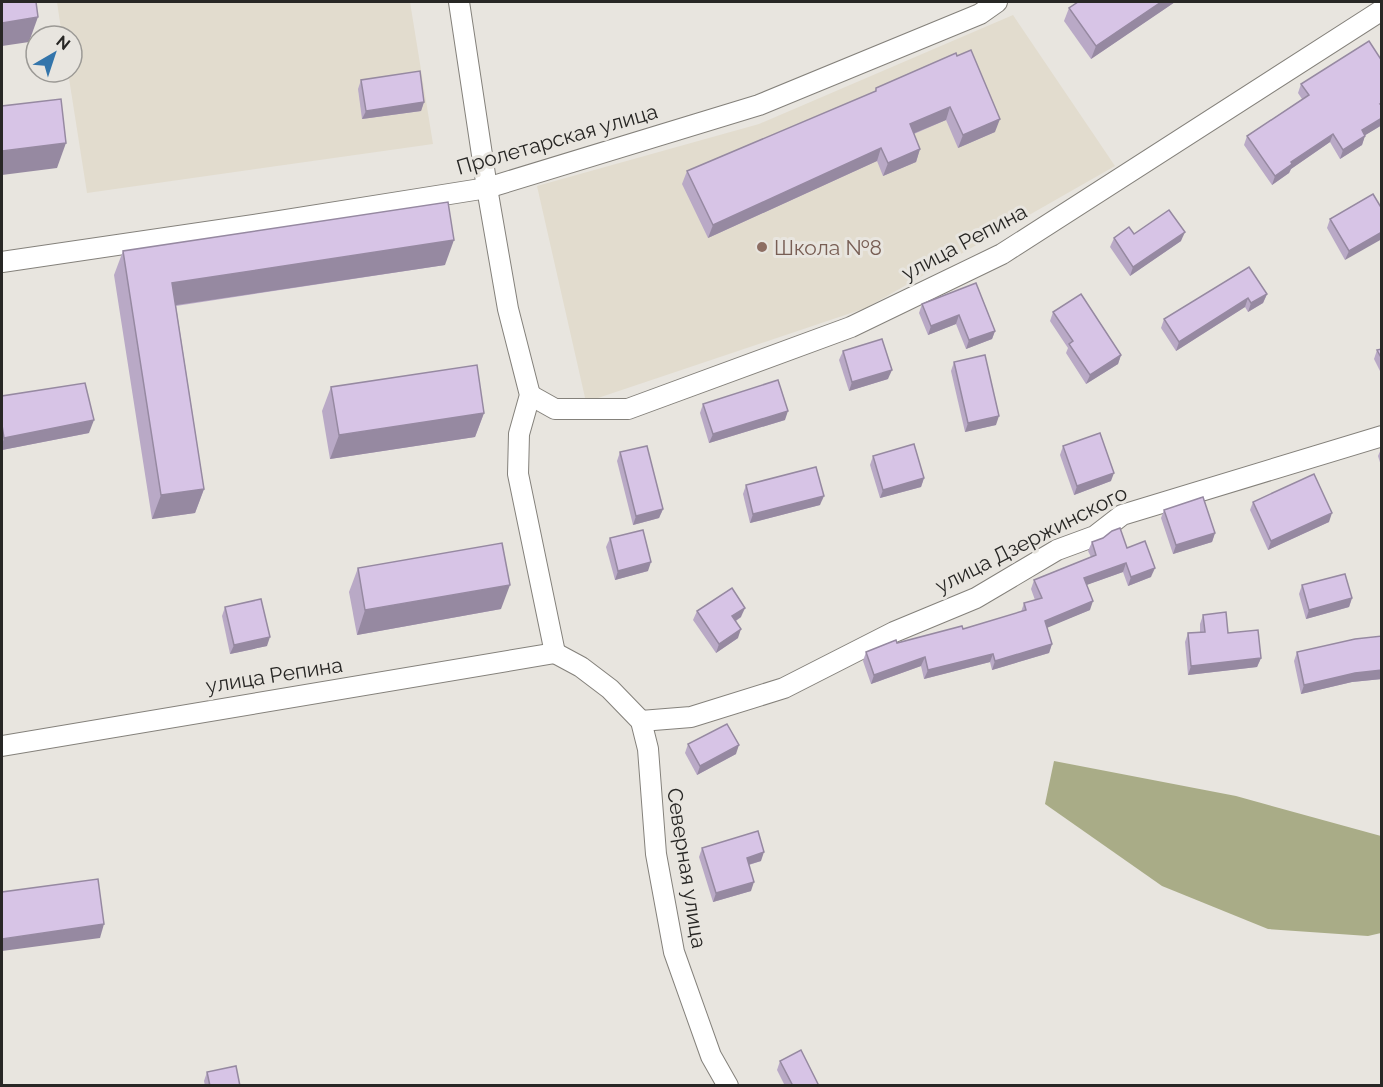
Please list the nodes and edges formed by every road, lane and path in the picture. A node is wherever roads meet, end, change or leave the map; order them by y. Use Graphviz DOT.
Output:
graph roads {
  1 [pos="459,2"];
  2 [pos="997,2"];
  3 [pos="1376,2"];
  4 [pos="1382,9"];
  5 [pos="487,188"];
  6 [pos="2,262"];
  7 [pos="530,395"];
  8 [pos="1382,436"];
  9 [pos="555,653"];
  10 [pos="641,721"];
  11 [pos="2,746"];
  12 [pos="728,1086"];
  1 -- 5 [label="street"];
  2 -- 5 [label="street, Пролетарская улица"];
  3 -- 4 [label="street"];
  4 -- 7 [label="street, улица Репина"];
  5 -- 6 [label="street, Пролетарская улица"];
  5 -- 7 [label="street"];
  7 -- 9 [label="street"];
  8 -- 10 [label="street, улица Дзержинского"];
  9 -- 10 [label="street"];
  9 -- 11 [label="street, улица Репина"];
  10 -- 12 [label="street, Северная улица"];
}
